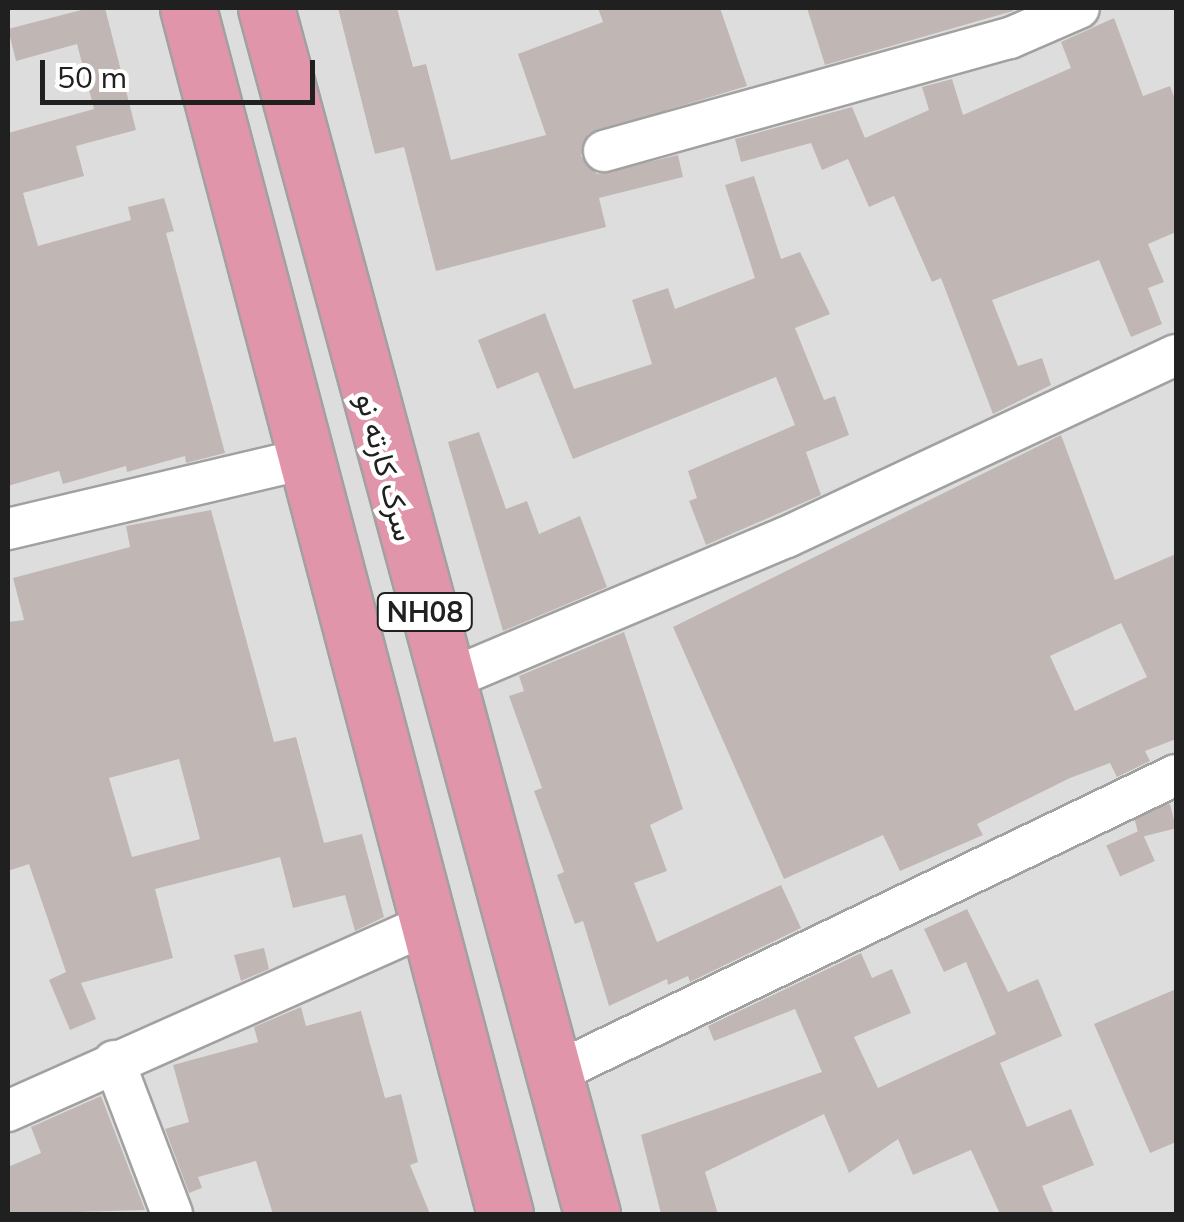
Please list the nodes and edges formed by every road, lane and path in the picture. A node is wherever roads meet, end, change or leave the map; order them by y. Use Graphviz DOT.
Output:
graph roads {
  1 [pos="188,8"];
  2 [pos="266,8"];
  3 [pos="1079,8"];
  4 [pos="604,151"];
  5 [pos="1176,354"];
  6 [pos="305,459"];
  7 [pos="8,529"];
  8 [pos="444,682"];
  9 [pos="1176,775"];
  10 [pos="428,924"];
  11 [pos="114,1061"];
  12 [pos="553,1074"];
  13 [pos="8,1112"];
  14 [pos="172,1214"];
  15 [pos="505,1214"];
  16 [pos="592,1214"];
  1 -- 6 [label="highway, NH08"];
  2 -- 8 [label="highway, سرک کارته نو / NH08"];
  3 -- 4 [label="street"];
  5 -- 8 [label="street"];
  6 -- 7 [label="street"];
  6 -- 10 [label="highway, NH08"];
  8 -- 12 [label="highway, سرک کارته نو / NH08"];
  9 -- 12 [label="street"];
  10 -- 11 [label="street"];
  10 -- 15 [label="highway, NH08"];
  11 -- 13 [label="street"];
  11 -- 14 [label="street"];
  12 -- 16 [label="highway, سرک کارته نو / NH08"];
}
